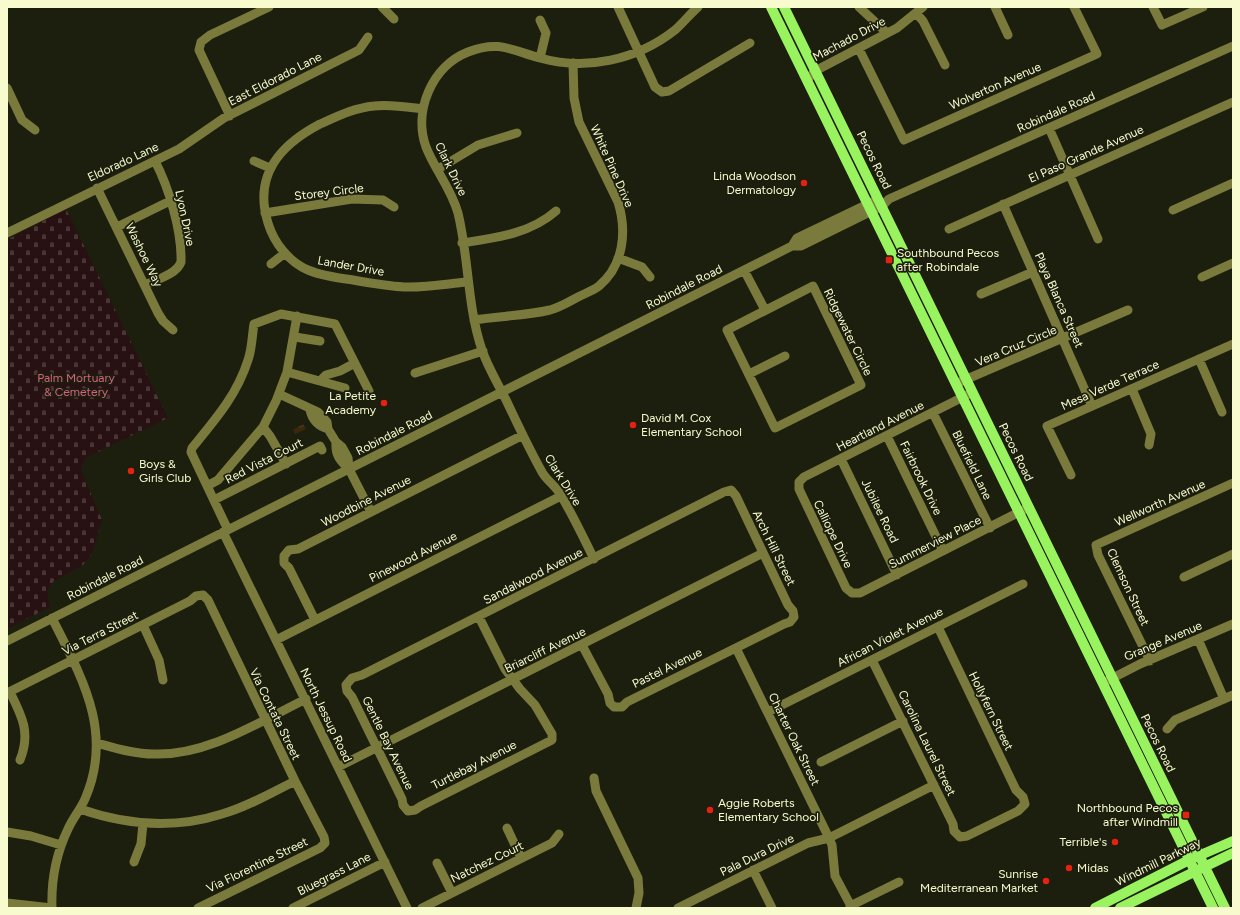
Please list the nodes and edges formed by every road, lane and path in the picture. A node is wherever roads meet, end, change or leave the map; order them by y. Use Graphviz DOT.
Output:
graph roads {
  1 [pos="269,7"];
  2 [pos="382,7"];
  3 [pos="618,7"];
  4 [pos="698,7"];
  5 [pos="771,7"];
  6 [pos="784,7"];
  7 [pos="859,7"];
  8 [pos="995,7"];
  9 [pos="1074,7"];
  10 [pos="1153,7"];
  11 [pos="1203,7"];
  12 [pos="920,10"];
  13 [pos="394,19"];
  14 [pos="540,20"];
  15 [pos="887,33"];
  16 [pos="1008,35"];
  17 [pos="368,37"];
  18 [pos="750,43"];
  19 [pos="1233,46"];
  20 [pos="859,49"];
  21 [pos="639,51"];
  22 [pos="540,58"];
  23 [pos="573,63"];
  24 [pos="945,65"];
  25 [pos="815,71"];
  26 [pos="807,80"];
  27 [pos="7,88"];
  28 [pos="1233,102"];
  29 [pos="423,109"];
  30 [pos="230,116"];
  31 [pos="1049,128"];
  32 [pos="35,130"];
  33 [pos="516,132"];
  34 [pos="192,140"];
  35 [pos="155,161"];
  36 [pos="254,161"];
  37 [pos="270,168"];
  38 [pos="438,169"];
  39 [pos="1070,175"];
  40 [pos="1233,183"];
  41 [pos="97,188"];
  42 [pos="170,201"];
  43 [pos="883,202"];
  44 [pos="1003,204"];
  45 [pos="394,207"];
  46 [pos="870,207"];
  47 [pos="1173,210"];
  48 [pos="556,211"];
  49 [pos="265,213"];
  50 [pos="117,227"];
  51 [pos="949,229"];
  52 [pos="7,233"];
  53 [pos="1098,239"];
  54 [pos="462,243"];
  55 [pos="285,253"];
  56 [pos="618,258"];
  57 [pos="1233,263"];
  58 [pos="271,264"];
  59 [pos="744,270"];
  60 [pos="1033,272"];
  61 [pos="650,277"];
  62 [pos="1202,277"];
  63 [pos="467,282"];
  64 [pos="145,285"];
  65 [pos="910,287"];
  66 [pos="981,294"];
  67 [pos="930,306"];
  68 [pos="765,310"];
  69 [pos="1128,310"];
  70 [pos="297,316"];
  71 [pos="474,320"];
  72 [pos="173,330"];
  73 [pos="295,337"];
  74 [pos="1063,339"];
  75 [pos="320,341"];
  76 [pos="1233,344"];
  77 [pos="483,351"];
  78 [pos="785,356"];
  79 [pos="1199,359"];
  80 [pos="355,363"];
  81 [pos="288,372"];
  82 [pos="415,373"];
  83 [pos="749,374"];
  84 [pos="320,381"];
  85 [pos="961,381"];
  86 [pos="345,388"];
  87 [pos="1132,389"];
  88 [pos="369,391"];
  89 [pos="502,392"];
  90 [pos="279,394"];
  91 [pos="968,395"];
  92 [pos="1092,406"];
  93 [pos="933,412"];
  94 [pos="1222,412"];
  95 [pos="263,428"];
  96 [pos="523,435"];
  97 [pos="887,436"];
  98 [pos="1149,444"];
  99 [pos="322,450"];
  100 [pos="841,459"];
  101 [pos="286,464"];
  102 [pos="349,469"];
  103 [pos="1071,476"];
  104 [pos="799,482"];
  105 [pos="1233,484"];
  106 [pos="207,486"];
  107 [pos="731,490"];
  108 [pos="562,496"];
  109 [pos="214,500"];
  110 [pos="1024,510"];
  111 [pos="371,512"];
  112 [pos="990,528"];
  113 [pos="226,531"];
  114 [pos="1096,545"];
  115 [pos="943,551"];
  116 [pos="763,553"];
  117 [pos="1233,554"];
  118 [pos="594,559"];
  119 [pos="897,575"];
  120 [pos="1184,577"];
  121 [pos="1023,584"];
  122 [pos="852,593"];
  123 [pos="203,594"];
  124 [pos="479,617"];
  125 [pos="794,617"];
  126 [pos="52,618"];
  127 [pos="315,620"];
  128 [pos="1233,624"];
  129 [pos="143,625"];
  130 [pos="938,627"];
  131 [pos="1198,639"];
  132 [pos="276,640"];
  133 [pos="7,641"];
  134 [pos="582,645"];
  135 [pos="736,648"];
  136 [pos="73,660"];
  137 [pos="872,660"];
  138 [pos="1150,661"];
  139 [pos="512,679"];
  140 [pos="163,680"];
  141 [pos="1107,680"];
  142 [pos="346,685"];
  143 [pos="8,692"];
  144 [pos="1233,695"];
  145 [pos="306,699"];
  146 [pos="1224,699"];
  147 [pos="768,712"];
  148 [pos="264,719"];
  149 [pos="903,721"];
  150 [pos="1167,729"];
  151 [pos="96,743"];
  152 [pos="377,748"];
  153 [pos="20,760"];
  154 [pos="821,762"];
  155 [pos="338,767"];
  156 [pos="594,778"];
  157 [pos="295,781"];
  158 [pos="934,785"];
  159 [pos="80,809"];
  160 [pos="408,811"];
  161 [pos="143,823"];
  162 [pos="506,828"];
  163 [pos="7,832"];
  164 [pos="559,834"];
  165 [pos="960,837"];
  166 [pos="829,838"];
  167 [pos="1233,841"];
  168 [pos="325,843"];
  169 [pos="61,845"];
  170 [pos="1233,853"];
  171 [pos="521,858"];
  172 [pos="1194,858"];
  173 [pos="134,862"];
  174 [pos="385,862"];
  175 [pos="437,863"];
  176 [pos="1204,866"];
  177 [pos="753,870"];
  178 [pos="1194,871"];
  179 [pos="899,882"];
  180 [pos="452,893"];
  181 [pos="7,903"];
  182 [pos="691,905"];
  183 [pos="851,907"];
  184 [pos="52,908"];
  185 [pos="198,908"];
  186 [pos="293,908"];
  187 [pos="407,908"];
  188 [pos="422,908"];
  189 [pos="636,908"];
  190 [pos="678,908"];
  191 [pos="772,908"];
  192 [pos="1095,908"];
  193 [pos="1120,908"];
  194 [pos="1213,908"];
  195 [pos="1225,908"];
  1 -- 30 [label="street"];
  2 -- 13 [label="street"];
  3 -- 21 [label="street"];
  4 -- 21 [label="street, Clark Drive"];
  5 -- 26 [label="main road, Pecos Road"];
  6 -- 25 [label="main road, Pecos Road"];
  7 -- 15 [label="street"];
  8 -- 16 [label="street"];
  9 -- 20 [label="street, Wolverton Avenue"];
  10 -- 11 [label="street"];
  12 -- 15 [label="street, Machado Drive"];
  12 -- 24 [label="street"];
  14 -- 22 [label="street"];
  15 -- 20 [label="street, Machado Drive"];
  17 -- 30 [label="street, East Eldorado Lane"];
  18 -- 21 [label="street"];
  19 -- 31 [label="street, Robindale Road"];
  20 -- 25 [label="street, Machado Drive"];
  21 -- 23 [label="street, Clark Drive"];
  22 -- 23 [label="street, Clark Drive"];
  22 -- 29 [label="street, Clark Drive"];
  23 -- 56 [label="street, White Pine Drive"];
  25 -- 26 [label="street, Machado Drive"];
  25 -- 43 [label="main road, Pecos Road"];
  26 -- 46 [label="main road, Pecos Road"];
  27 -- 32 [label="street"];
  28 -- 39 [label="street, El Paso Grande Avenue"];
  29 -- 37 [label="street, Lander Drive"];
  29 -- 38 [label="street, Clark Drive"];
  30 -- 34 [label="street, East Eldorado Lane"];
  31 -- 39 [label="street"];
  31 -- 43 [label="street, Robindale Road"];
  33 -- 38 [label="street"];
  34 -- 35 [label="street, Eldorado Lane"];
  35 -- 41 [label="street, Eldorado Lane"];
  35 -- 42 [label="street, Lyon Drive"];
  36 -- 37 [label="street"];
  37 -- 49 [label="street, Lander Drive"];
  38 -- 54 [label="street, Clark Drive"];
  39 -- 44 [label="street, El Paso Grande Avenue"];
  39 -- 53 [label="street"];
  40 -- 47 [label="street"];
  41 -- 50 [label="street, Washoe Way"];
  41 -- 52 [label="street, Eldorado Lane"];
  42 -- 50 [label="street"];
  42 -- 64 [label="street, Lyon Drive"];
  43 -- 46 [label="street, Robindale Road"];
  43 -- 67 [label="main road, Pecos Road"];
  44 -- 51 [label="street, El Paso Grande Avenue"];
  44 -- 60 [label="street, Playa Blanca Street"];
  45 -- 49 [label="street, Storey Circle"];
  46 -- 59 [label="street, Robindale Road"];
  46 -- 65 [label="main road, Pecos Road"];
  48 -- 54 [label="street"];
  49 -- 55 [label="street, Lander Drive"];
  50 -- 64 [label="street, Washoe Way"];
  54 -- 63 [label="street, Clark Drive"];
  55 -- 58 [label="street"];
  55 -- 63 [label="street, Lander Drive"];
  56 -- 61 [label="street"];
  56 -- 71 [label="street, White Pine Drive"];
  57 -- 62 [label="street"];
  59 -- 68 [label="street"];
  59 -- 89 [label="street, Robindale Road"];
  60 -- 66 [label="street"];
  60 -- 74 [label="street, Playa Blanca Street"];
  63 -- 71 [label="street, Clark Drive"];
  64 -- 72 [label="street, Washoe Way"];
  65 -- 67 [label="main road"];
  65 -- 85 [label="main road, Pecos Road"];
  67 -- 85 [label="main road, Pecos Road"];
  68 -- 83 [label="street, Ridgewater Circle"];
  68 -- 83 [label="street, Ridgewater Circle"];
  69 -- 74 [label="street, Vera Cruz Circle"];
  70 -- 73 [label="street"];
  70 -- 80 [label="street"];
  70 -- 106 [label="street, North Jessup Road"];
  71 -- 77 [label="street, Clark Drive"];
  73 -- 75 [label="street"];
  73 -- 81 [label="street"];
  74 -- 85 [label="street, Vera Cruz Circle"];
  74 -- 92 [label="street, Playa Blanca Street"];
  76 -- 79 [label="street, Mesa Verde Terrace"];
  77 -- 82 [label="street"];
  77 -- 89 [label="street, Clark Drive"];
  78 -- 83 [label="street"];
  79 -- 87 [label="street, Mesa Verde Terrace"];
  79 -- 94 [label="street"];
  80 -- 84 [label="street"];
  80 -- 88 [label="street"];
  81 -- 84 [label="street"];
  81 -- 90 [label="street"];
  84 -- 86 [label="street"];
  85 -- 91 [label="main road, Pecos Road"];
  87 -- 92 [label="street, Mesa Verde Terrace"];
  87 -- 98 [label="street"];
  89 -- 96 [label="street, Clark Drive"];
  89 -- 102 [label="street, Robindale Road"];
  90 -- 95 [label="street"];
  90 -- 102 [label="street"];
  91 -- 93 [label="street, Heartland Avenue"];
  91 -- 110 [label="main road, Pecos Road"];
  92 -- 103 [label="street, Mesa Verde Terrace"];
  93 -- 97 [label="street, Heartland Avenue"];
  93 -- 112 [label="street, Bluefield Lane"];
  95 -- 101 [label="street"];
  95 -- 106 [label="street"];
  96 -- 108 [label="street, Clark Drive"];
  96 -- 111 [label="street, Woodbine Avenue"];
  97 -- 100 [label="street, Heartland Avenue"];
  97 -- 115 [label="street, Fairbrook Drive"];
  99 -- 101 [label="street, Red Vista Court"];
  100 -- 104 [label="street, Heartland Avenue"];
  100 -- 119 [label="street, Jubilee Road"];
  101 -- 109 [label="street, Red Vista Court"];
  102 -- 111 [label="street"];
  102 -- 113 [label="street, Robindale Road"];
  104 -- 122 [label="street, Calliope Drive"];
  105 -- 114 [label="street, Wellworth Avenue"];
  106 -- 109 [label="street, North Jessup Road"];
  107 -- 116 [label="street, Arch Hill Street"];
  107 -- 118 [label="street, Sandalwood Avenue"];
  108 -- 118 [label="street, Clark Drive"];
  108 -- 127 [label="street, Pinewood Avenue"];
  109 -- 113 [label="street, North Jessup Road"];
  110 -- 112 [label="street, Summerview Place"];
  110 -- 141 [label="main road, Pecos Road"];
  111 -- 127 [label="street, Woodbine Avenue"];
  112 -- 115 [label="street, Summerview Place"];
  113 -- 126 [label="street, Robindale Road"];
  113 -- 132 [label="street, North Jessup Road"];
  114 -- 138 [label="street, Clemson Street"];
  115 -- 119 [label="street, Summerview Place"];
  116 -- 125 [label="street, Arch Hill Street"];
  116 -- 134 [label="street, Briarcliff Avenue"];
  117 -- 120 [label="street"];
  118 -- 124 [label="street, Sandalwood Avenue"];
  119 -- 122 [label="street, Summerview Place"];
  121 -- 130 [label="street, African Violet Avenue"];
  123 -- 129 [label="street, Via Terra Street"];
  123 -- 148 [label="street, Via Contata Street"];
  124 -- 139 [label="street"];
  124 -- 142 [label="street, Sandalwood Avenue"];
  125 -- 135 [label="street, Pastel Avenue"];
  126 -- 133 [label="street, Robindale Road"];
  126 -- 136 [label="street"];
  127 -- 132 [label="street, Pinewood Avenue"];
  128 -- 131 [label="street, Grange Avenue"];
  129 -- 136 [label="street, Via Terra Street"];
  129 -- 140 [label="street"];
  130 -- 137 [label="street, African Violet Avenue"];
  130 -- 165 [label="street, Hollyfern Street"];
  131 -- 138 [label="street, Grange Avenue"];
  131 -- 146 [label="street"];
  132 -- 145 [label="street, North Jessup Road"];
  134 -- 135 [label="street, Pastel Avenue"];
  134 -- 139 [label="street, Briarcliff Avenue"];
  135 -- 147 [label="street, Charter Oak Street"];
  136 -- 143 [label="street, Via Terra Street"];
  136 -- 151 [label="street"];
  137 -- 147 [label="street, African Violet Avenue"];
  137 -- 149 [label="street, Carolina Laurel Street"];
  138 -- 141 [label="street, Grange Avenue"];
  139 -- 152 [label="street, Briarcliff Avenue"];
  139 -- 160 [label="street, Turtlebay Avenue"];
  141 -- 172 [label="main road, Pecos Road"];
  142 -- 152 [label="street, Gentle Bay Avenue"];
  143 -- 153 [label="street"];
  144 -- 146 [label="street"];
  145 -- 148 [label="street"];
  145 -- 155 [label="street, North Jessup Road"];
  146 -- 150 [label="street"];
  147 -- 166 [label="street, Charter Oak Street"];
  148 -- 151 [label="street"];
  148 -- 157 [label="street, Via Contata Street"];
  149 -- 154 [label="street"];
  149 -- 158 [label="street, Carolina Laurel Street"];
  151 -- 159 [label="street"];
  152 -- 155 [label="street, Briarcliff Avenue"];
  152 -- 160 [label="street, Gentle Bay Avenue"];
  155 -- 174 [label="street, North Jessup Road"];
  156 -- 189 [label="street"];
  157 -- 161 [label="street"];
  157 -- 168 [label="street, Via Contata Street"];
  158 -- 165 [label="street, Carolina Laurel Street"];
  158 -- 166 [label="street, Pala Dura Drive"];
  159 -- 161 [label="street"];
  159 -- 169 [label="street"];
  161 -- 173 [label="street"];
  162 -- 171 [label="street"];
  163 -- 169 [label="street"];
  164 -- 171 [label="street, Natchez Court"];
  166 -- 177 [label="street, Pala Dura Drive"];
  166 -- 183 [label="street, Charter Oak Street"];
  167 -- 172 [label="main road, Windmill Parkway"];
  168 -- 185 [label="street, Via Florentine Street"];
  169 -- 184 [label="street"];
  170 -- 176 [label="main road, Windmill Parkway"];
  171 -- 180 [label="street, Natchez Court"];
  172 -- 176 [label="main road, Pecos Road"];
  172 -- 178 [label="main road, Pecos Road"];
  172 -- 192 [label="main road, Windmill Parkway"];
  174 -- 186 [label="street, Bluegrass Lane"];
  174 -- 187 [label="street, North Jessup Road"];
  175 -- 180 [label="street"];
  176 -- 178 [label="main road, Windmill Parkway"];
  176 -- 195 [label="main road, Pecos Road"];
  177 -- 182 [label="street, Pala Dura Drive"];
  177 -- 191 [label="street"];
  178 -- 193 [label="main road, Windmill Parkway"];
  178 -- 194 [label="main road, Pecos Road"];
  179 -- 183 [label="street"];
  180 -- 188 [label="street, Natchez Court"];
  181 -- 184 [label="street"];
  182 -- 190 [label="street, Pala Dura Drive"];
}
